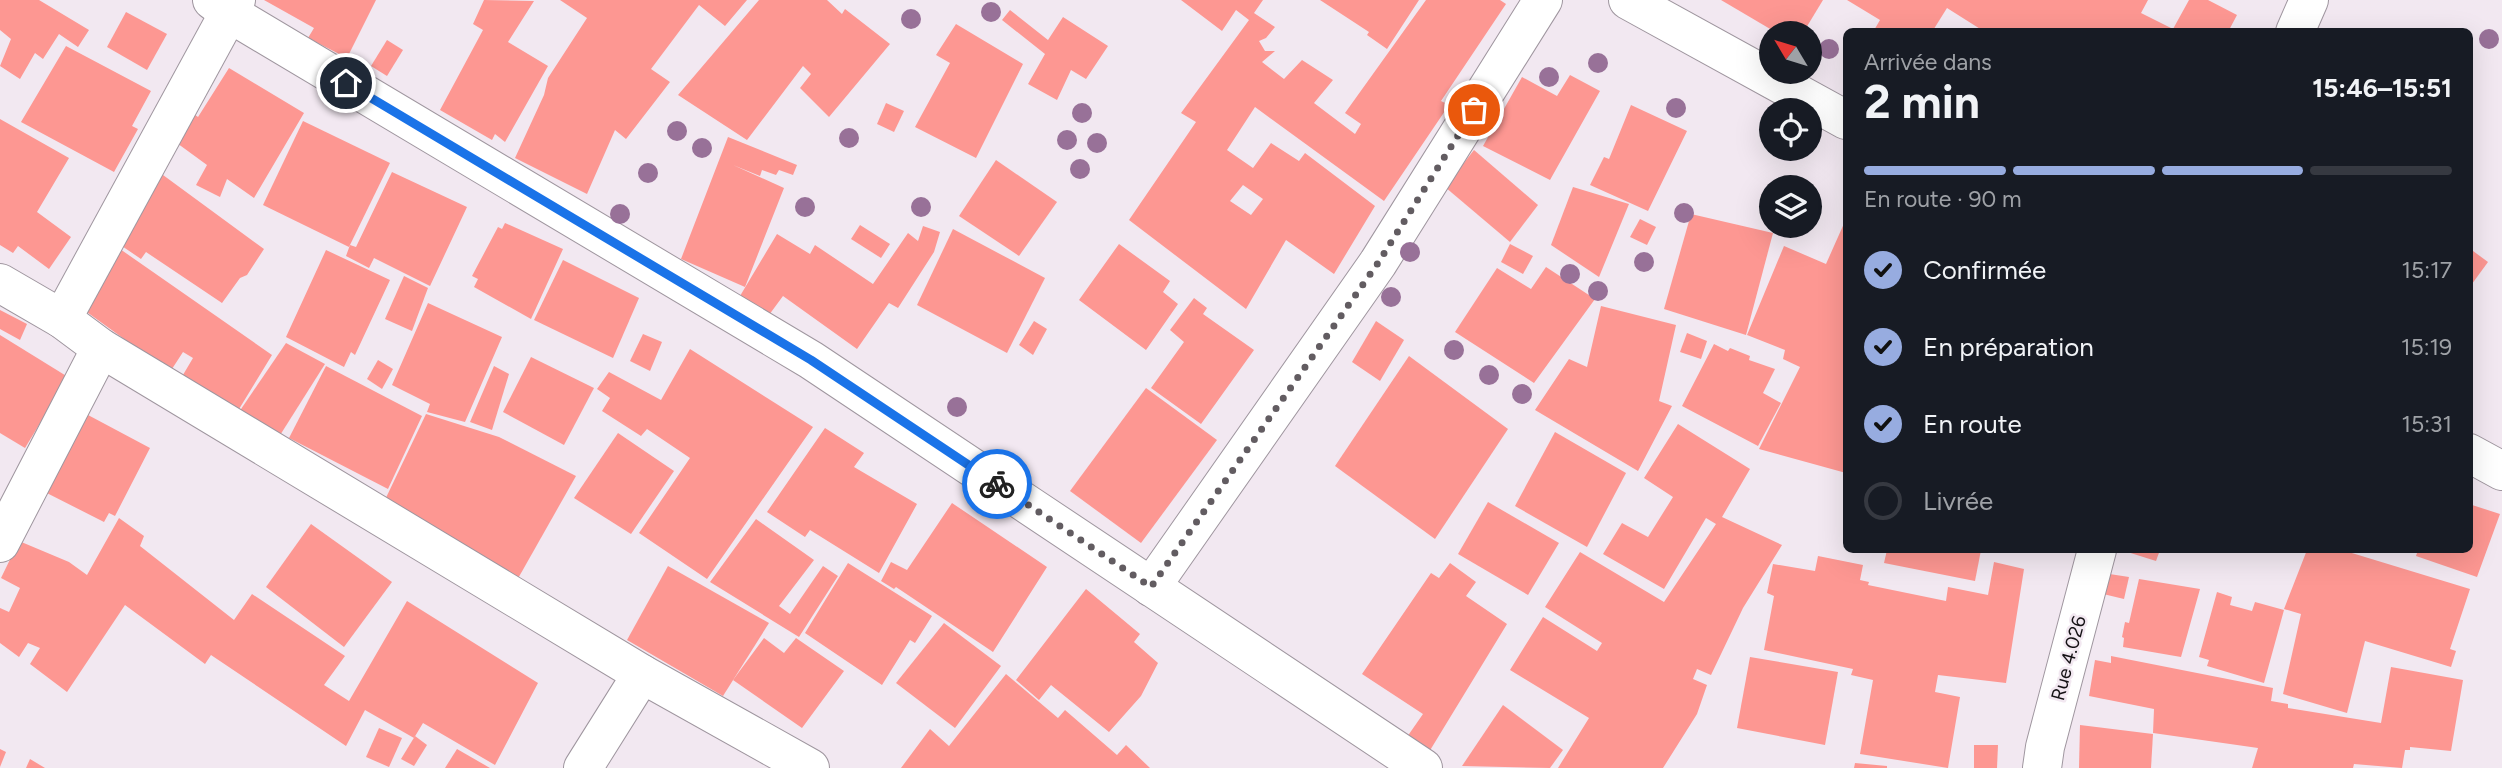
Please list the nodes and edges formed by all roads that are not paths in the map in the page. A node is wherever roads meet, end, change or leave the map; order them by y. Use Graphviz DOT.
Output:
graph roads {
  1 [pos="1543,0"];
  2 [pos="1628,0"];
  3 [pos="2309,0"];
  4 [pos="226,4"];
  5 [pos="2297,28"];
  6 [pos="1843,118"];
  7 [pos="0,283"];
  8 [pos="62,318"];
  9 [pos="101,348"];
  10 [pos="2473,455"];
  11 [pos="2502,471"];
  12 [pos="0,543"];
  13 [pos="2096,553"];
  14 [pos="1151,587"];
  15 [pos="642,674"];
  16 [pos="583,768"];
  17 [pos="810,768"];
  18 [pos="1423,768"];
  19 [pos="2042,768"];
  1 -- 14 [label="street"];
  2 -- 6 [label="street"];
  3 -- 5 [label="street"];
  4 -- 8 [label="street"];
  4 -- 14 [label="street"];
  7 -- 8 [label="street"];
  8 -- 9 [label="street"];
  9 -- 12 [label="street"];
  9 -- 15 [label="street"];
  10 -- 11 [label="street"];
  13 -- 19 [label="street, Rue 4.026"];
  14 -- 18 [label="street"];
  15 -- 16 [label="street"];
  15 -- 17 [label="street"];
}
